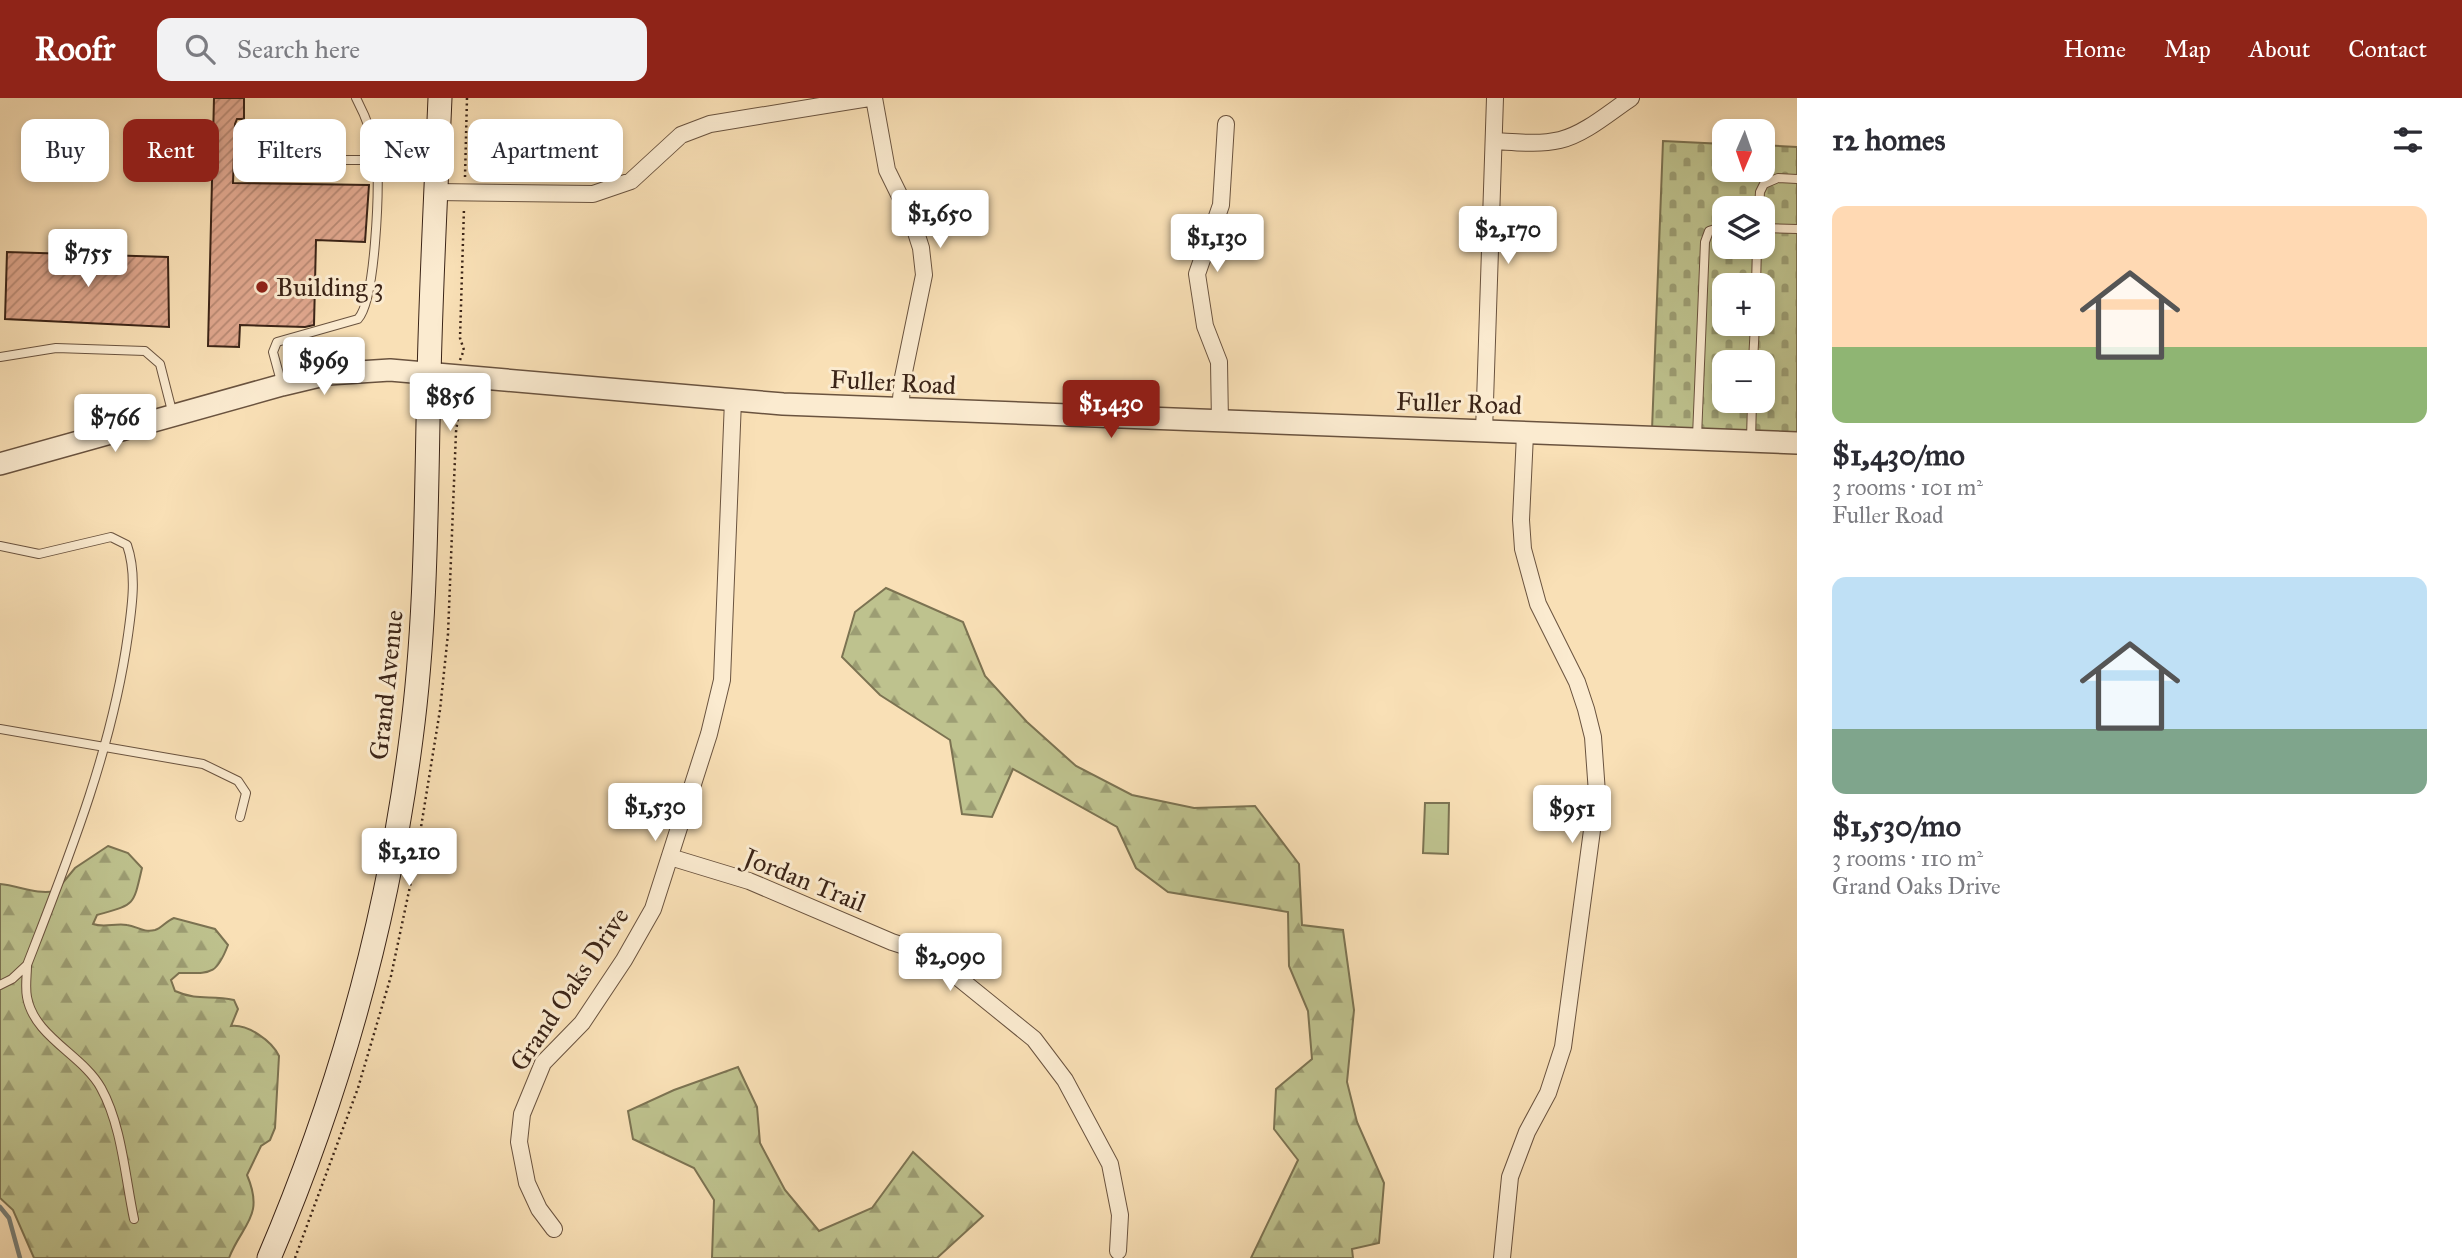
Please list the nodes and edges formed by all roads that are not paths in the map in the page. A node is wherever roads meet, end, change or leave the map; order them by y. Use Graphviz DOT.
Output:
graph roads {
  1 [pos="356,98"];
  2 [pos="440,98"];
  3 [pos="872,98"];
  4 [pos="1495,98"];
  5 [pos="1631,98"];
  6 [pos="365,119"];
  7 [pos="439,119"];
  8 [pos="1226,124"];
  9 [pos="1493,141"];
  10 [pos="1797,179"];
  11 [pos="377,182"];
  12 [pos="437,182"];
  13 [pos="436,192"];
  14 [pos="1760,196"];
  15 [pos="1775,228"];
  16 [pos="1797,229"];
  17 [pos="1712,230"];
  18 [pos="0,357"];
  19 [pos="429,373"];
  20 [pos="282,385"];
  21 [pos="733,400"];
  22 [pos="900,410"];
  23 [pos="1752,413"];
  24 [pos="173,415"];
  25 [pos="1220,423"];
  26 [pos="1484,432"];
  27 [pos="1525,434"];
  28 [pos="1697,440"];
  29 [pos="1751,442"];
  30 [pos="1797,443"];
  31 [pos="0,465"];
  32 [pos="0,545"];
  33 [pos="0,729"];
  34 [pos="105,747"];
  35 [pos="240,817"];
  36 [pos="670,857"];
  37 [pos="27,965"];
  38 [pos="0,985"];
  39 [pos="134,1219"];
  40 [pos="554,1229"];
  41 [pos="1118,1251"];
  42 [pos="269,1258"];
  43 [pos="1502,1258"];
  1 -- 6 [label="lane"];
  2 -- 7 [label="main road, Grand Avenue"];
  3 -- 13 [label="street"];
  3 -- 22 [label="street"];
  4 -- 9 [label="street"];
  5 -- 9 [label="street"];
  8 -- 25 [label="street"];
  9 -- 26 [label="street"];
  10 -- 14 [label="lane"];
  11 -- 20 [label="lane"];
  12 -- 13 [label="main road, Grand Avenue"];
  13 -- 19 [label="main road, Grand Avenue"];
  15 -- 16 [label="lane"];
  17 -- 28 [label="lane"];
  18 -- 24 [label="lane"];
  19 -- 20 [label="street, Fuller Road"];
  19 -- 21 [label="street, Fuller Road"];
  19 -- 42 [label="main road, Grand Avenue"];
  20 -- 24 [label="street, Fuller Road"];
  21 -- 22 [label="street, Fuller Road"];
  21 -- 36 [label="street, Grand Oaks Drive"];
  22 -- 25 [label="street, Fuller Road"];
  23 -- 29 [label="lane"];
  24 -- 31 [label="street, Fuller Road"];
  25 -- 26 [label="street, Fuller Road"];
  26 -- 27 [label="street, Fuller Road"];
  27 -- 28 [label="street, Fuller Road"];
  27 -- 43 [label="street"];
  28 -- 29 [label="street, Fuller Road"];
  29 -- 30 [label="street, Fuller Road"];
  32 -- 34 [label="lane"];
  33 -- 34 [label="lane"];
  34 -- 35 [label="lane"];
  34 -- 37 [label="lane"];
  36 -- 40 [label="street, Grand Oaks Drive"];
  36 -- 41 [label="street, Jordan Trail"];
  37 -- 38 [label="lane"];
  37 -- 39 [label="lane"];
}
